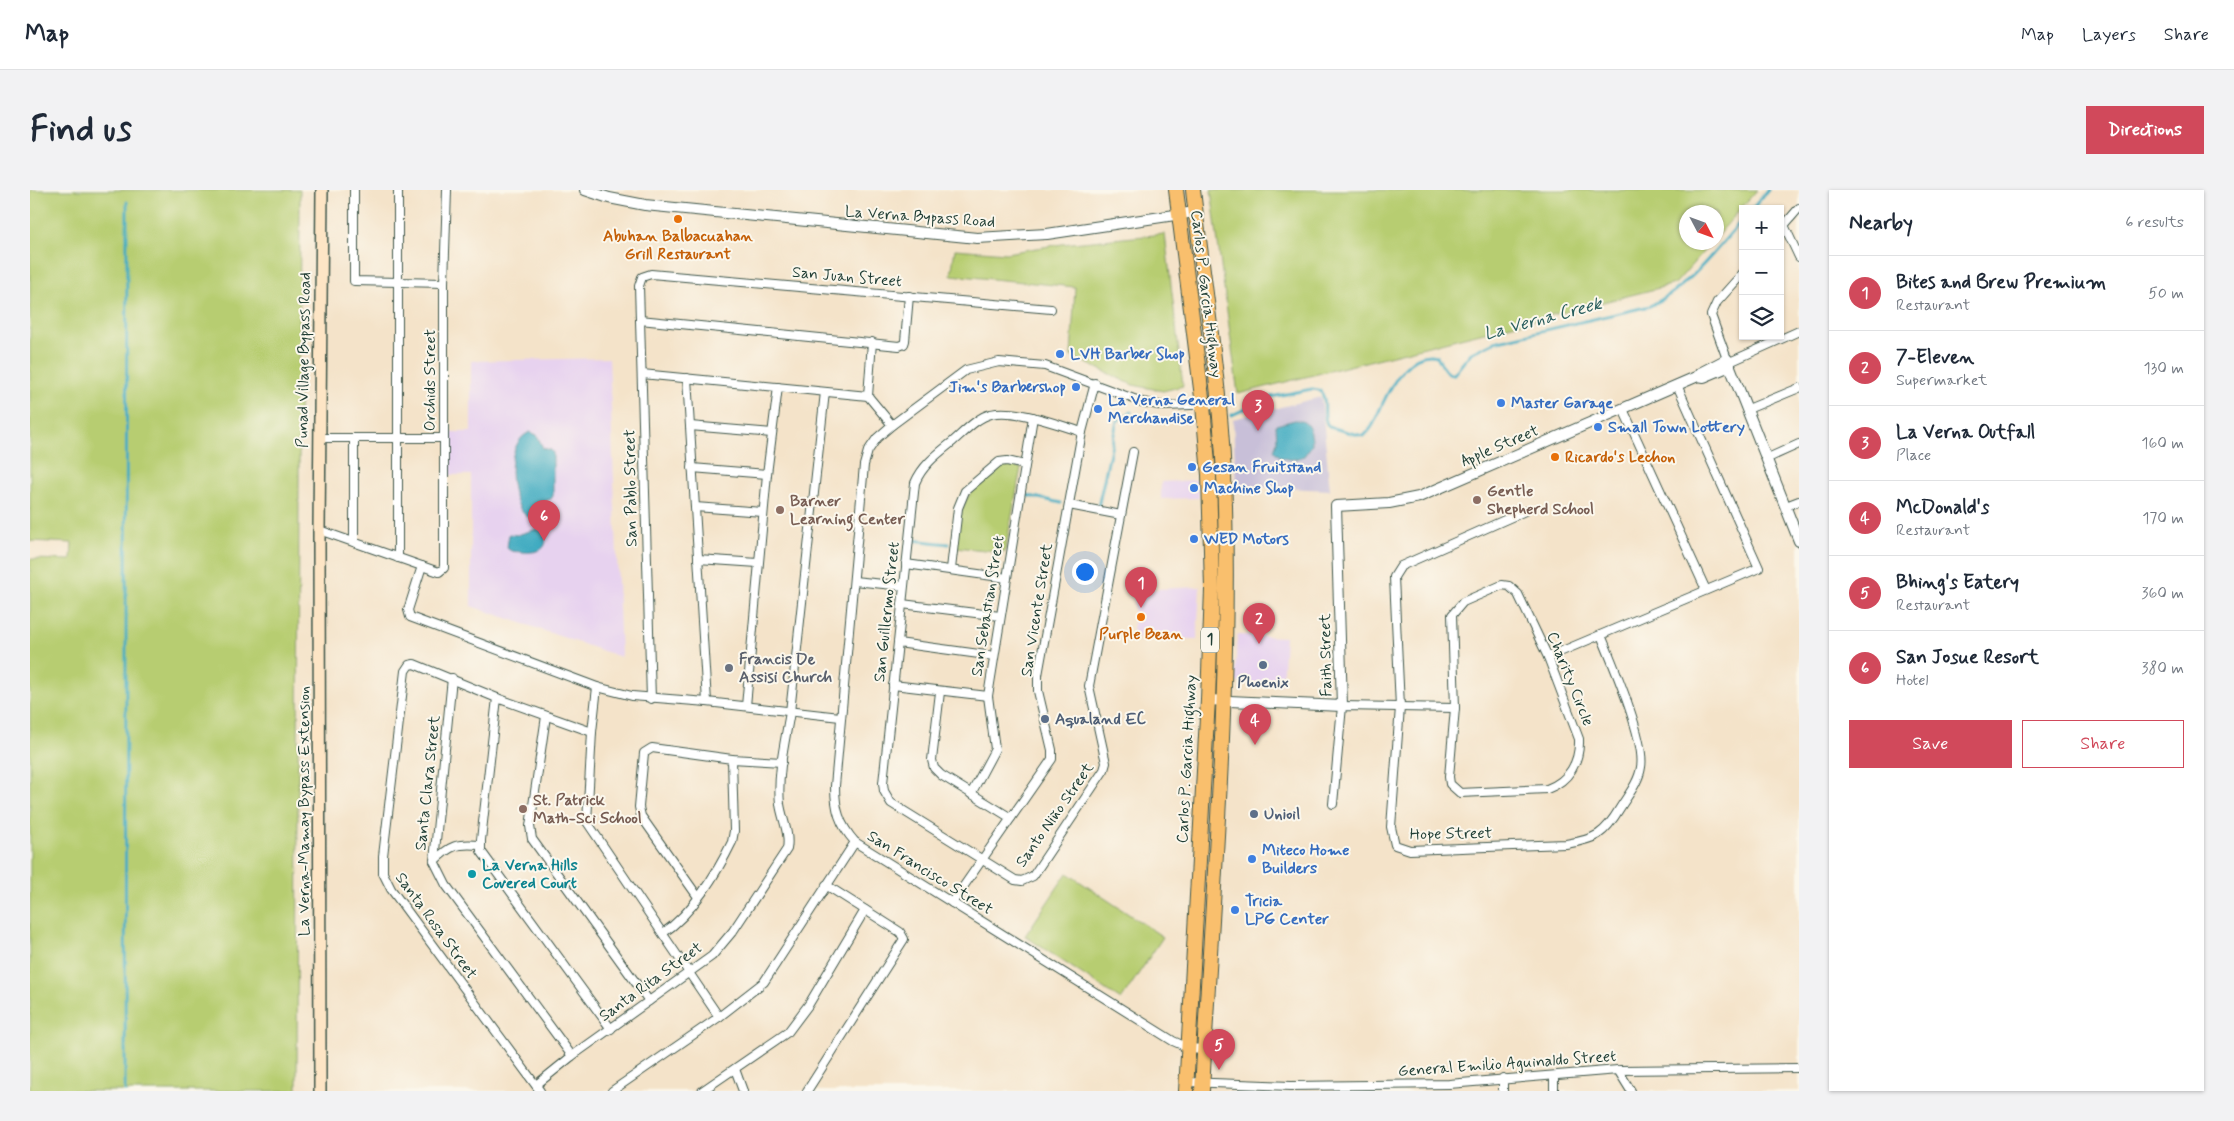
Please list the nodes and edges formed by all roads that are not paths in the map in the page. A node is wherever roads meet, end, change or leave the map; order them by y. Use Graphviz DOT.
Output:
graph roads {
  1 [pos="322,190"];
  2 [pos="354,190"];
  3 [pos="398,190"];
  4 [pos="447,190"];
  5 [pos="585,190"];
  6 [pos="1176,190"];
  7 [pos="1193,190"];
  8 [pos="1799,208"];
  9 [pos="1195,212"];
  10 [pos="1179,214"];
  11 [pos="1784,226"];
  12 [pos="1784,231"];
  13 [pos="1799,257"];
  14 [pos="642,277"];
  15 [pos="1739,277"];
  16 [pos="398,282"];
  17 [pos="444,283"];
  18 [pos="909,296"];
  19 [pos="1051,308"];
  20 [pos="640,320"];
  21 [pos="1799,331"];
  22 [pos="1784,336"];
  23 [pos="1774,340"];
  24 [pos="872,342"];
  25 [pos="1729,362"];
  26 [pos="642,374"];
  27 [pos="687,378"];
  28 [pos="1095,382"];
  29 [pos="1677,385"];
  30 [pos="778,387"];
  31 [pos="1799,388"];
  32 [pos="825,392"];
  33 [pos="868,396"];
  34 [pos="1218,404"];
  35 [pos="1203,405"];
  36 [pos="1623,409"];
  37 [pos="1748,409"];
  38 [pos="1033,417"];
  39 [pos="892,425"];
  40 [pos="690,426"];
  41 [pos="1082,432"];
  42 [pos="772,433"];
  43 [pos="319,438"];
  44 [pos="354,438"];
  45 [pos="398,438"];
  46 [pos="444,438"];
  47 [pos="1799,444"];
  48 [pos="1133,452"];
  49 [pos="1768,458"];
  50 [pos="1025,465"];
  51 [pos="692,468"];
  52 [pos="767,474"];
  53 [pos="1799,501"];
  54 [pos="1069,506"];
  55 [pos="1336,506"];
  56 [pos="1786,506"];
  57 [pos="695,507"];
  58 [pos="1525,511"];
  59 [pos="763,512"];
  60 [pos="1121,515"];
  61 [pos="319,530"];
  62 [pos="1799,541"];
  63 [pos="354,542"];
  64 [pos="398,558"];
  65 [pos="698,559"];
  66 [pos="758,563"];
  67 [pos="906,564"];
  68 [pos="422,566"];
  69 [pos="951,569"];
  70 [pos="1007,578"];
  71 [pos="854,581"];
  72 [pos="903,586"];
  73 [pos="1226,588"];
  74 [pos="1212,589"];
  75 [pos="1706,590"];
  76 [pos="902,604"];
  77 [pos="1000,616"];
  78 [pos="1601,635"];
  79 [pos="898,643"];
  80 [pos="994,656"];
  81 [pos="1548,657"];
  82 [pos="452,678"];
  83 [pos="893,685"];
  84 [pos="598,686"];
  85 [pos="940,692"];
  86 [pos="988,696"];
  87 [pos="497,698"];
  88 [pos="650,699"];
  89 [pos="1208,700"];
  90 [pos="1222,701"];
  91 [pos="707,702"];
  92 [pos="746,706"];
  93 [pos="1342,706"];
  94 [pos="1400,707"];
  95 [pos="1454,708"];
  96 [pos="790,712"];
  97 [pos="546,716"];
  98 [pos="840,717"];
  99 [pos="592,732"];
  100 [pos="732,759"];
  101 [pos="782,762"];
  102 [pos="971,794"];
  103 [pos="1333,804"];
  104 [pos="1011,818"];
  105 [pos="1201,821"];
  106 [pos="1217,822"];
  107 [pos="854,842"];
  108 [pos="480,845"];
  109 [pos="982,860"];
  110 [pos="434,861"];
  111 [pos="826,885"];
  112 [pos="698,898"];
  113 [pos="952,903"];
  114 [pos="865,910"];
  115 [pos="663,932"];
  116 [pos="688,973"];
  117 [pos="649,1002"];
  118 [pos="719,1017"];
  119 [pos="611,1029"];
  120 [pos="1189,1048"];
  121 [pos="1204,1049"];
  122 [pos="572,1056"];
  123 [pos="1799,1068"];
  124 [pos="735,1069"];
  125 [pos="1618,1070"];
  126 [pos="1554,1076"];
  127 [pos="1503,1078"];
  128 [pos="715,1083"];
  129 [pos="1187,1086"];
  130 [pos="1202,1087"];
  131 [pos="538,1088"];
  132 [pos="1449,1088"];
  133 [pos="1291,1089"];
  134 [pos="1340,1089"];
  135 [pos="320,1091"];
  136 [pos="612,1091"];
  137 [pos="702,1091"];
  138 [pos="717,1091"];
  139 [pos="743,1091"];
  140 [pos="807,1091"];
  141 [pos="1503,1091"];
  142 [pos="1554,1091"];
  143 [pos="1631,1091"];
  1 -- 43 [label="main road, Punad Village Bypass Road"];
  2 -- 16 [label="street"];
  3 -- 16 [label="street"];
  4 -- 17 [label="street, Orchids Street"];
  5 -- 10 [label="street, La Verna Bypass Road"];
  6 -- 10 [label="highway, Carlos P. Garcia Highway / 1"];
  7 -- 9 [label="highway, Carlos P. Garcia Highway / 1"];
  8 -- 11 [label="street"];
  9 -- 10 [label="street, La Verna Bypass Road"];
  9 -- 34 [label="highway, Carlos P. Garcia Highway / 1"];
  10 -- 35 [label="highway, Carlos P. Garcia Highway / 1"];
  12 -- 13 [label="street"];
  14 -- 18 [label="street, San Juan Street"];
  14 -- 20 [label="street, San Pablo Street"];
  15 -- 25 [label="street"];
  16 -- 17 [label="street"];
  16 -- 45 [label="street"];
  17 -- 46 [label="street, Orchids Street"];
  18 -- 19 [label="street, San Juan Street"];
  18 -- 24 [label="street"];
  20 -- 24 [label="street"];
  20 -- 26 [label="street, San Pablo Street"];
  21 -- 22 [label="street, Apple Street"];
  23 -- 25 [label="street, Apple Street"];
  24 -- 33 [label="street"];
  25 -- 29 [label="street, Apple Street"];
  25 -- 37 [label="street"];
  26 -- 27 [label="street"];
  26 -- 88 [label="street, San Pablo Street"];
  27 -- 30 [label="street"];
  27 -- 40 [label="street"];
  28 -- 35 [label="street, San Francisco Street"];
  28 -- 39 [label="street, San Francisco Street"];
  28 -- 41 [label="street, San Vicente Street"];
  29 -- 36 [label="street, Apple Street"];
  29 -- 75 [label="street"];
  30 -- 32 [label="street"];
  30 -- 42 [label="street"];
  31 -- 37 [label="street"];
  32 -- 33 [label="street"];
  32 -- 96 [label="street, Santa Rita Street"];
  33 -- 39 [label="street"];
  34 -- 35 [label="street, San Francisco Street"];
  34 -- 73 [label="highway, Carlos P. Garcia Highway / 1"];
  35 -- 74 [label="highway, Carlos P. Garcia Highway / 1"];
  36 -- 55 [label="street, Apple Street"];
  36 -- 75 [label="street"];
  37 -- 49 [label="street"];
  38 -- 41 [label="street, San Guillermo Street"];
  38 -- 50 [label="street, San Sebastian Street"];
  38 -- 67 [label="street, San Guillermo Street"];
  39 -- 71 [label="street, San Francisco Street"];
  40 -- 42 [label="street"];
  40 -- 51 [label="street"];
  41 -- 54 [label="street, San Vicente Street"];
  42 -- 52 [label="street"];
  43 -- 44 [label="street"];
  43 -- 61 [label="main road, Punad Village Bypass Road"];
  44 -- 45 [label="street"];
  44 -- 63 [label="street"];
  45 -- 46 [label="street"];
  45 -- 64 [label="street"];
  46 -- 68 [label="street, Orchids Street"];
  47 -- 49 [label="street"];
  48 -- 60 [label="street, Santo Niño Street"];
  49 -- 56 [label="street"];
  50 -- 69 [label="street"];
  50 -- 70 [label="street, San Sebastian Street"];
  51 -- 52 [label="street"];
  51 -- 57 [label="street"];
  52 -- 59 [label="street"];
  53 -- 56 [label="street"];
  54 -- 60 [label="street"];
  54 -- 104 [label="street, San Vicente Street"];
  55 -- 93 [label="street, Faith Street"];
  56 -- 62 [label="street"];
  57 -- 59 [label="street"];
  57 -- 65 [label="street"];
  58 -- 94 [label="street, Hope Street"];
  59 -- 66 [label="street"];
  60 -- 109 [label="street, Santo Niño Street"];
  61 -- 63 [label="street"];
  61 -- 135 [label="main road, La Verna-Mamay Bypass Extension"];
  63 -- 64 [label="street"];
  64 -- 68 [label="street"];
  65 -- 66 [label="street"];
  65 -- 91 [label="street"];
  66 -- 92 [label="street"];
  67 -- 69 [label="street"];
  67 -- 72 [label="street, San Guillermo Street"];
  68 -- 84 [label="street"];
  69 -- 70 [label="street"];
  70 -- 77 [label="street, San Sebastian Street"];
  71 -- 72 [label="street"];
  71 -- 98 [label="street, San Francisco Street"];
  72 -- 76 [label="street, San Guillermo Street"];
  73 -- 74 [label="highway"];
  73 -- 90 [label="highway, Carlos P. Garcia Highway / 1"];
  74 -- 89 [label="highway, Carlos P. Garcia Highway / 1"];
  75 -- 78 [label="street"];
  76 -- 77 [label="street"];
  76 -- 79 [label="street, San Guillermo Street"];
  77 -- 80 [label="street, San Sebastian Street"];
  78 -- 81 [label="street"];
  78 -- 94 [label="street, Hope Street"];
  79 -- 80 [label="street"];
  79 -- 83 [label="street, San Guillermo Street"];
  80 -- 86 [label="street, San Sebastian Street"];
  81 -- 95 [label="street, Charity Circle"];
  81 -- 95 [label="street, Charity Circle"];
  82 -- 87 [label="street"];
  82 -- 110 [label="street, Santa Clara Street"];
  82 -- 131 [label="street, Santa Rosa Street"];
  83 -- 85 [label="street"];
  83 -- 109 [label="street, San Guillermo Street"];
  84 -- 88 [label="street"];
  84 -- 99 [label="street"];
  85 -- 86 [label="street"];
  85 -- 102 [label="street"];
  86 -- 102 [label="street, San Sebastian Street"];
  87 -- 97 [label="street"];
  87 -- 108 [label="street"];
  88 -- 91 [label="street"];
  89 -- 90 [label="street"];
  89 -- 105 [label="highway, Carlos P. Garcia Highway / 1"];
  90 -- 93 [label="street"];
  90 -- 106 [label="highway, Carlos P. Garcia Highway / 1"];
  91 -- 92 [label="street"];
  92 -- 96 [label="street"];
  93 -- 94 [label="street"];
  93 -- 103 [label="street, Faith Street"];
  94 -- 95 [label="street"];
  96 -- 98 [label="street"];
  96 -- 101 [label="street, Santa Rita Street"];
  97 -- 99 [label="street"];
  97 -- 117 [label="street"];
  98 -- 107 [label="street, San Francisco Street"];
  99 -- 115 [label="street"];
  100 -- 101 [label="street"];
  100 -- 112 [label="street"];
  100 -- 112 [label="street"];
  101 -- 116 [label="street, Santa Rita Street"];
  102 -- 104 [label="street"];
  104 -- 109 [label="street, San Vicente Street"];
  105 -- 106 [label="highway"];
  105 -- 120 [label="highway, Carlos P. Garcia Highway / 1"];
  106 -- 121 [label="highway, Carlos P. Garcia Highway / 1"];
  107 -- 111 [label="street"];
  107 -- 113 [label="street, San Francisco Street"];
  108 -- 110 [label="street"];
  108 -- 119 [label="street"];
  109 -- 113 [label="street, San Vicente Street"];
  110 -- 122 [label="street, Santa Clara Street"];
  111 -- 114 [label="street"];
  111 -- 118 [label="street"];
  112 -- 115 [label="street"];
  113 -- 120 [label="street, San Francisco Street"];
  114 -- 124 [label="street"];
  114 -- 140 [label="street"];
  115 -- 116 [label="street"];
  116 -- 117 [label="street, Santa Rita Street"];
  116 -- 118 [label="street"];
  117 -- 119 [label="street, Santa Rita Street"];
  118 -- 136 [label="street"];
  119 -- 122 [label="street, Santa Rita Street"];
  120 -- 121 [label="street, San Francisco Street"];
  120 -- 129 [label="highway, Carlos P. Garcia Highway / 1"];
  121 -- 130 [label="highway, Carlos P. Garcia Highway / 1"];
  122 -- 131 [label="street, Santa Rita Street"];
  123 -- 125 [label="street, General Emilio Aguinaldo Street"];
  124 -- 128 [label="street"];
  124 -- 139 [label="street"];
  125 -- 126 [label="street, General Emilio Aguinaldo Street"];
  125 -- 143 [label="street"];
  126 -- 127 [label="street, General Emilio Aguinaldo Street"];
  126 -- 142 [label="street"];
  127 -- 132 [label="street, General Emilio Aguinaldo Street"];
  127 -- 141 [label="street"];
  128 -- 137 [label="street"];
  128 -- 138 [label="street"];
  129 -- 130 [label="street, General Emilio Aguinaldo Street"];
  130 -- 133 [label="street, General Emilio Aguinaldo Street"];
  132 -- 134 [label="street, General Emilio Aguinaldo Street"];
  133 -- 134 [label="street, General Emilio Aguinaldo Street"];
}
